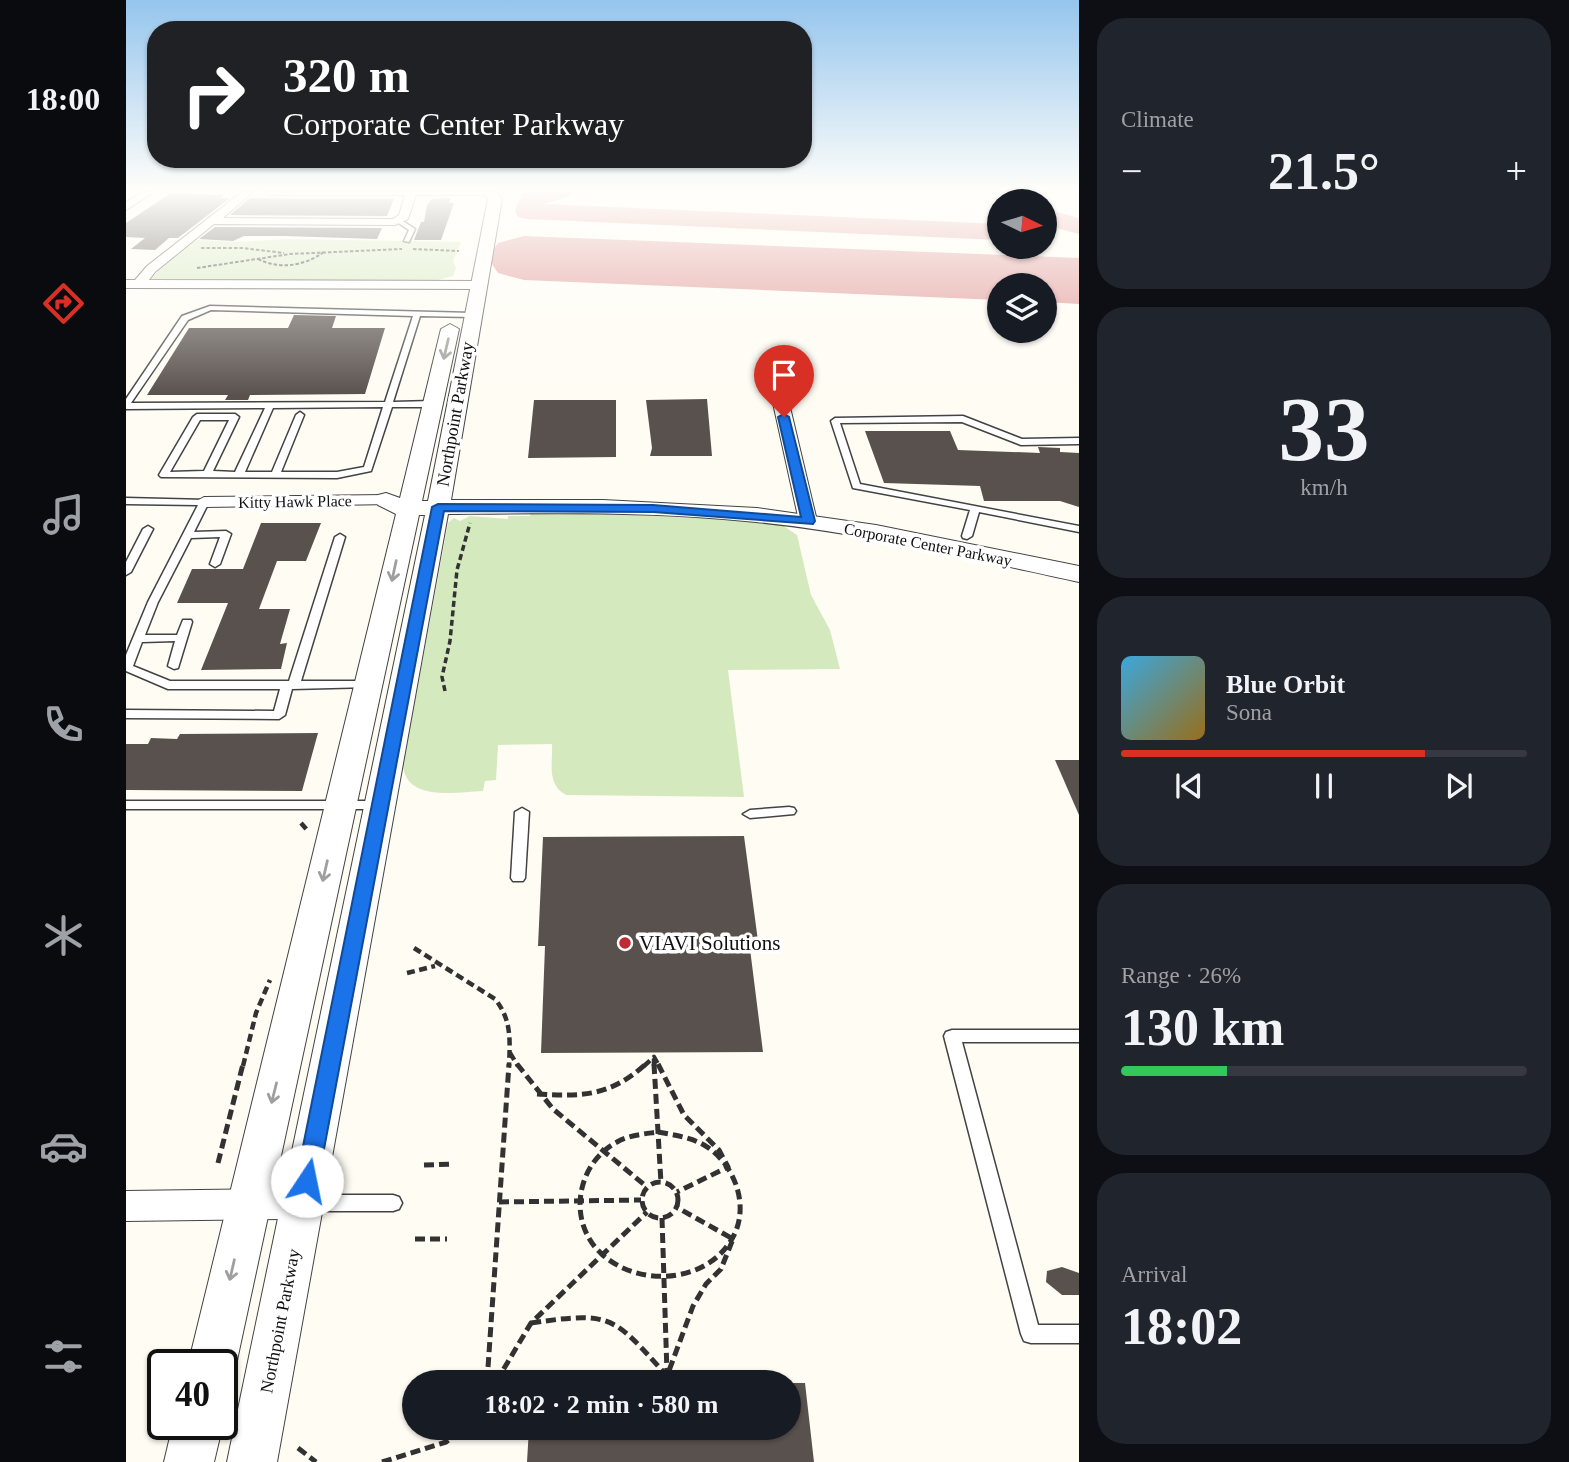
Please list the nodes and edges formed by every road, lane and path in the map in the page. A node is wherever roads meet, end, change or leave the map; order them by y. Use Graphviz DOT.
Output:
graph roads {
  1 [pos="162,260"];
  2 [pos="244,260"];
  3 [pos="261,260"];
  4 [pos="310,260"];
  5 [pos="472,260"];
  6 [pos="198,268"];
  7 [pos="132,284"];
  8 [pos="469,284"];
  9 [pos="417,313"];
  10 [pos="463,315"];
  11 [pos="781,403"];
  12 [pos="433,404"];
  13 [pos="270,405"];
  14 [pos="390,405"];
  15 [pos="126,406"];
  16 [pos="300,415"];
  17 [pos="1079,441"];
  18 [pos="207,474"];
  19 [pos="239,474"];
  20 [pos="275,475"];
  21 [pos="386,500"];
  22 [pos="411,500"];
  23 [pos="440,500"];
  24 [pos="126,501"];
  25 [pos="204,502"];
  26 [pos="975,509"];
  27 [pos="807,515"];
  28 [pos="466,516"];
  29 [pos="148,529"];
  30 [pos="1079,529"];
  31 [pos="187,535"];
  32 [pos="967,536"];
  33 [pos="340,537"];
  34 [pos="1079,559"];
  35 [pos="215,564"];
  36 [pos="126,572"];
  37 [pos="1079,574"];
  38 [pos="187,622"];
  39 [pos="182,638"];
  40 [pos="138,639"];
  41 [pos="174,666"];
  42 [pos="290,685"];
  43 [pos="367,685"];
  44 [pos="444,691"];
  45 [pos="126,713"];
  46 [pos="340,805"];
  47 [pos="379,805"];
  48 [pos="126,806"];
  49 [pos="789,811"];
  50 [pos="522,812"];
  51 [pos="750,814"];
  52 [pos="301,823"];
  53 [pos="305,841"];
  54 [pos="518,878"];
  55 [pos="415,948"];
  56 [pos="437,966"];
  57 [pos="408,973"];
  58 [pos="271,979"];
  59 [pos="1079,1037"];
  60 [pos="509,1051"];
  61 [pos="654,1057"];
  62 [pos="537,1094"];
  63 [pos="658,1132"];
  64 [pos="605,1151"];
  65 [pos="218,1163"];
  66 [pos="424,1164"];
  67 [pos="453,1164"];
  68 [pos="728,1167"];
  69 [pos="661,1182"];
  70 [pos="647,1187"];
  71 [pos="677,1192"];
  72 [pos="641,1200"];
  73 [pos="579,1201"];
  74 [pos="499,1202"];
  75 [pos="393,1203"];
  76 [pos="278,1204"];
  77 [pos="126,1206"];
  78 [pos="678,1208"];
  79 [pos="647,1212"];
  80 [pos="662,1218"];
  81 [pos="415,1239"];
  82 [pos="447,1239"];
  83 [pos="733,1239"];
  84 [pos="603,1254"];
  85 [pos="664,1278"];
  86 [pos="531,1323"];
  87 [pos="1079,1334"];
  88 [pos="219,1349"];
  89 [pos="488,1370"];
  90 [pos="503,1370"];
  91 [pos="661,1370"];
  92 [pos="667,1370"];
  93 [pos="669,1370"];
  94 [pos="194,1440"];
  95 [pos="449,1440"];
  96 [pos="298,1448"];
  97 [pos="189,1462"];
  98 [pos="252,1462"];
  99 [pos="316,1462"];
  100 [pos="382,1462"];
  1 -- 7 [label="street"];
  2 -- 6 [label="path"];
  3 -- 4 [label="path"];
  5 -- 8 [label="street, Northpoint Parkway"];
  7 -- 8 [label="street"];
  8 -- 10 [label="street, Northpoint Parkway"];
  9 -- 10 [label="lane"];
  9 -- 14 [label="lane"];
  9 -- 15 [label="lane"];
  10 -- 12 [label="street, Northpoint Parkway, one-way"];
  10 -- 23 [label="street, Northpoint Parkway"];
  11 -- 27 [label="street"];
  12 -- 14 [label="lane"];
  12 -- 22 [label="street, Northpoint Parkway"];
  13 -- 14 [label="lane"];
  13 -- 15 [label="lane"];
  13 -- 19 [label="lane"];
  14 -- 20 [label="lane"];
  16 -- 20 [label="lane"];
  17 -- 26 [label="lane"];
  18 -- 18 [label="lane"];
  18 -- 19 [label="lane"];
  19 -- 20 [label="lane"];
  21 -- 22 [label="street, Corporate Center Parkway"];
  21 -- 25 [label="street, Kitty Hawk Place"];
  22 -- 23 [label="street, Corporate Center Parkway"];
  22 -- 43 [label="street, Northpoint Parkway, one-way"];
  23 -- 27 [label="street, Corporate Center Parkway"];
  23 -- 47 [label="street, Northpoint Parkway"];
  24 -- 25 [label="lane"];
  25 -- 31 [label="lane"];
  26 -- 30 [label="lane"];
  26 -- 32 [label="lane"];
  27 -- 32 [label="street, Corporate Center Parkway"];
  27 -- 37 [label="street, Corporate Center Parkway"];
  28 -- 44 [label="path"];
  29 -- 36 [label="lane"];
  31 -- 35 [label="lane"];
  31 -- 40 [label="lane"];
  32 -- 34 [label="street, Corporate Center Parkway"];
  33 -- 42 [label="lane"];
  38 -- 39 [label="lane"];
  39 -- 40 [label="lane"];
  39 -- 41 [label="lane"];
  40 -- 42 [label="lane"];
  42 -- 43 [label="lane"];
  42 -- 45 [label="lane"];
  43 -- 46 [label="street, Northpoint Parkway"];
  46 -- 47 [label="lane"];
  46 -- 48 [label="lane"];
  46 -- 76 [label="street, Northpoint Parkway, one-way"];
  47 -- 76 [label="street, Northpoint Parkway"];
  49 -- 51 [label="lane"];
  50 -- 54 [label="lane"];
  52 -- 53 [label="path"];
  55 -- 56 [label="path"];
  56 -- 57 [label="path"];
  56 -- 60 [label="path"];
  58 -- 65 [label="path"];
  59 -- 87 [label="lane"];
  60 -- 62 [label="path"];
  60 -- 74 [label="path"];
  61 -- 62 [label="path"];
  61 -- 63 [label="path"];
  61 -- 68 [label="path"];
  62 -- 64 [label="path"];
  63 -- 64 [label="path"];
  63 -- 68 [label="path"];
  63 -- 69 [label="path"];
  64 -- 70 [label="path"];
  64 -- 73 [label="path"];
  66 -- 67 [label="path"];
  68 -- 71 [label="path"];
  68 -- 83 [label="path"];
  69 -- 70 [label="path"];
  69 -- 71 [label="path"];
  70 -- 72 [label="path"];
  71 -- 78 [label="path"];
  72 -- 73 [label="path"];
  72 -- 79 [label="path"];
  73 -- 74 [label="path"];
  73 -- 84 [label="path"];
  74 -- 89 [label="path"];
  75 -- 76 [label="lane"];
  76 -- 77 [label="street"];
  76 -- 88 [label="street, Northpoint Parkway, one-way"];
  76 -- 98 [label="street, Northpoint Parkway"];
  78 -- 80 [label="path"];
  78 -- 83 [label="path"];
  79 -- 80 [label="path"];
  79 -- 84 [label="path"];
  80 -- 85 [label="path"];
  81 -- 82 [label="path"];
  83 -- 85 [label="path"];
  83 -- 93 [label="path"];
  84 -- 85 [label="path"];
  84 -- 86 [label="path"];
  85 -- 92 [label="path"];
  86 -- 90 [label="path"];
  86 -- 91 [label="path"];
  94 -- 97 [label="street"];
  95 -- 100 [label="path"];
  96 -- 99 [label="path"];
}
